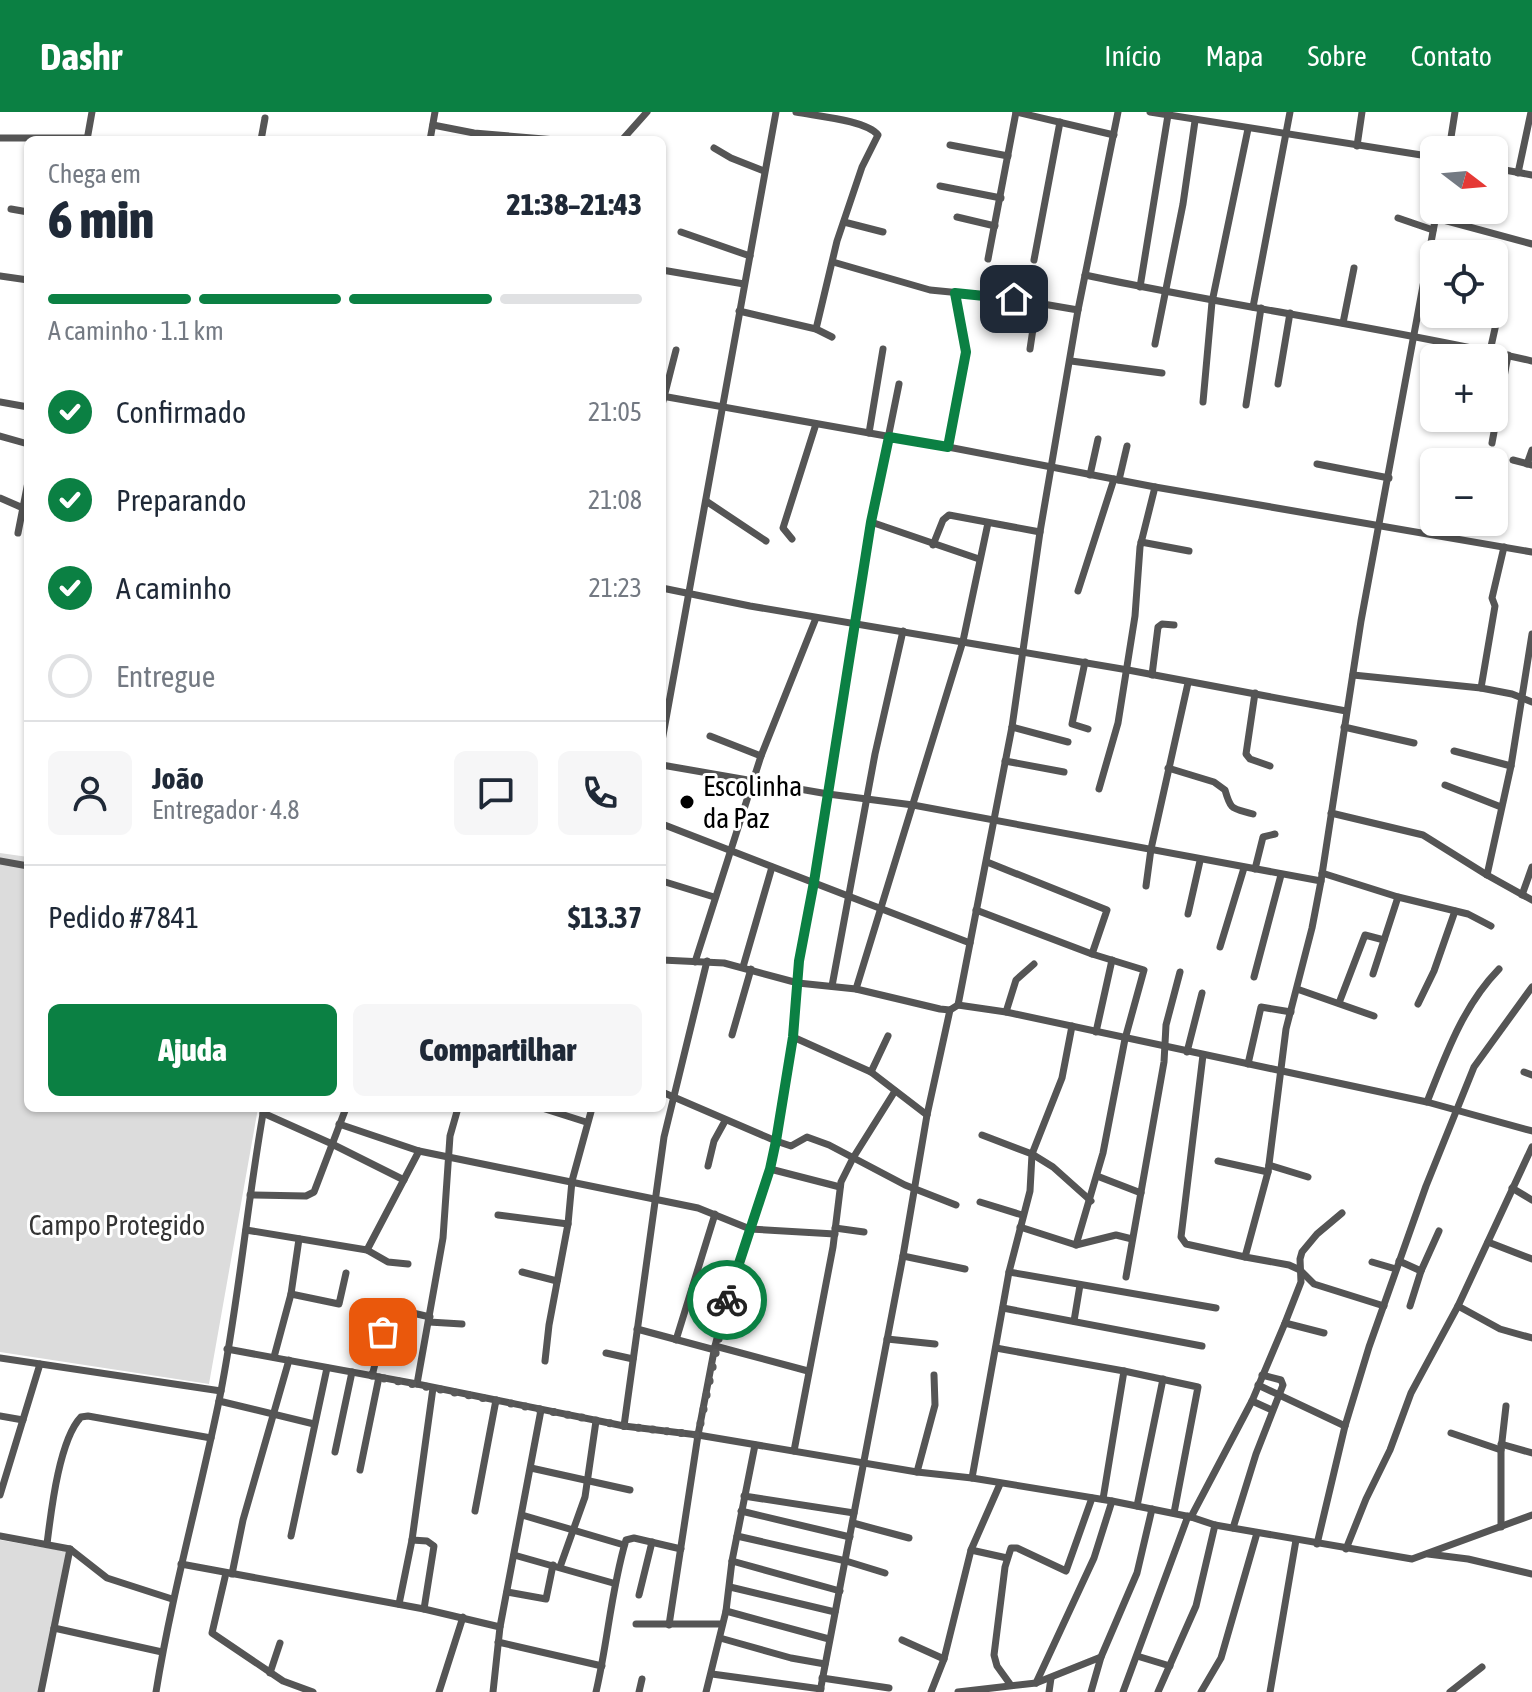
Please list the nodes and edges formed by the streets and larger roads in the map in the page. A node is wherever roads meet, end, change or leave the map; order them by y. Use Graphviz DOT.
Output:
graph roads {
  1 [pos="92,112"];
  2 [pos="435,112"];
  3 [pos="647,112"];
  4 [pos="776,112"];
  5 [pos="796,112"];
  6 [pos="854,112"];
  7 [pos="1016,112"];
  8 [pos="1118,112"];
  9 [pos="1150,112"];
  10 [pos="1290,112"];
  11 [pos="1362,112"];
  12 [pos="1455,112"];
  13 [pos="1531,112"];
  14 [pos="1168,115"];
  15 [pos="265,118"];
  16 [pos="845,121"];
  17 [pos="1195,121"];
  18 [pos="1060,122"];
  19 [pos="433,125"];
  20 [pos="1248,129"];
  21 [pos="1286,134"];
  22 [pos="1114,135"];
  23 [pos="88,136"];
  24 [pos="262,136"];
  25 [pos="431,136"];
  26 [pos="509,136"];
  27 [pos="626,136"];
  28 [pos="1451,136"];
  29 [pos="0,138"];
  30 [pos="24,138"];
  31 [pos="950,145"];
  32 [pos="1357,146"];
  33 [pos="714,148"];
  34 [pos="1420,155"];
  35 [pos="1008,156"];
  36 [pos="764,171"];
  37 [pos="1508,171"];
  38 [pos="1518,173"];
  39 [pos="1532,175"];
  40 [pos="940,186"];
  41 [pos="1001,198"];
  42 [pos="11,209"];
  43 [pos="24,211"];
  44 [pos="957,217"];
  45 [pos="1398,218"];
  46 [pos="844,222"];
  47 [pos="1434,224"];
  48 [pos="1469,224"];
  49 [pos="995,226"];
  50 [pos="1433,230"];
  51 [pos="681,232"];
  52 [pos="883,232"];
  53 [pos="1532,244"];
  54 [pos="750,256"];
  55 [pos="988,259"];
  56 [pos="1034,260"];
  57 [pos="833,262"];
  58 [pos="1354,268"];
  59 [pos="666,271"];
  60 [pos="1085,275"];
  61 [pos="0,276"];
  62 [pos="24,279"];
  63 [pos="744,284"];
  64 [pos="1140,287"];
  65 [pos="1164,292"];
  66 [pos="955,293"];
  67 [pos="1037,302"];
  68 [pos="1212,302"];
  69 [pos="1257,307"];
  70 [pos="1078,310"];
  71 [pos="739,311"];
  72 [pos="1290,313"];
  73 [pos="1343,323"];
  74 [pos="816,329"];
  75 [pos="1415,335"];
  76 [pos="832,337"];
  77 [pos="1155,344"];
  78 [pos="1457,344"];
  79 [pos="883,349"];
  80 [pos="1030,349"];
  81 [pos="676,350"];
  82 [pos="1508,355"];
  83 [pos="1071,361"];
  84 [pos="1532,361"];
  85 [pos="1162,373"];
  86 [pos="899,384"];
  87 [pos="1278,384"];
  88 [pos="666,385"];
  89 [pos="666,397"];
  90 [pos="0,402"];
  91 [pos="1203,402"];
  92 [pos="1246,405"];
  93 [pos="24,406"];
  94 [pos="723,407"];
  95 [pos="816,424"];
  96 [pos="1494,432"];
  97 [pos="869,433"];
  98 [pos="0,436"];
  99 [pos="889,437"];
  100 [pos="1098,439"];
  101 [pos="24,443"];
  102 [pos="1492,443"];
  103 [pos="1127,446"];
  104 [pos="948,447"];
  105 [pos="1532,450"];
  106 [pos="1513,460"];
  107 [pos="1317,464"];
  108 [pos="1530,465"];
  109 [pos="1052,467"];
  110 [pos="1090,475"];
  111 [pos="1389,478"];
  112 [pos="1116,479"];
  113 [pos="1155,487"];
  114 [pos="0,498"];
  115 [pos="706,501"];
  116 [pos="24,503"];
  117 [pos="23,508"];
  118 [pos="871,522"];
  119 [pos="988,523"];
  120 [pos="1381,526"];
  121 [pos="1040,532"];
  122 [pos="18,533"];
  123 [pos="792,539"];
  124 [pos="766,541"];
  125 [pos="1141,542"];
  126 [pos="933,545"];
  127 [pos="1504,547"];
  128 [pos="1189,551"];
  129 [pos="1532,552"];
  130 [pos="979,559"];
  131 [pos="666,589"];
  132 [pos="1078,591"];
  133 [pos="689,595"];
  134 [pos="816,618"];
  135 [pos="856,624"];
  136 [pos="1174,625"];
  137 [pos="903,631"];
  138 [pos="1532,634"];
  139 [pos="963,641"];
  140 [pos="1023,653"];
  141 [pos="1085,662"];
  142 [pos="1128,670"];
  143 [pos="1152,675"];
  144 [pos="1353,675"];
  145 [pos="1188,683"];
  146 [pos="666,685"];
  147 [pos="671,688"];
  148 [pos="1481,688"];
  149 [pos="1255,693"];
  150 [pos="1521,699"];
  151 [pos="1532,702"];
  152 [pos="1346,711"];
  153 [pos="666,717"];
  154 [pos="1012,727"];
  155 [pos="1344,727"];
  156 [pos="1088,729"];
  157 [pos="710,736"];
  158 [pos="1068,742"];
  159 [pos="1414,743"];
  160 [pos="1454,751"];
  161 [pos="761,756"];
  162 [pos="1005,761"];
  163 [pos="666,766"];
  164 [pos="1270,766"];
  165 [pos="1511,766"];
  166 [pos="1168,768"];
  167 [pos="1064,772"];
  168 [pos="753,781"];
  169 [pos="1445,785"];
  170 [pos="1099,789"];
  171 [pos="828,794"];
  172 [pos="868,798"];
  173 [pos="913,805"];
  174 [pos="1501,807"];
  175 [pos="1331,813"];
  176 [pos="1253,814"];
  177 [pos="992,821"];
  178 [pos="666,826"];
  179 [pos="1275,834"];
  180 [pos="1151,849"];
  181 [pos="730,850"];
  182 [pos="0,861"];
  183 [pos="1200,861"];
  184 [pos="987,862"];
  185 [pos="24,865"];
  186 [pos="772,867"];
  187 [pos="1532,867"];
  188 [pos="1244,868"];
  189 [pos="1255,869"];
  190 [pos="1281,875"];
  191 [pos="1487,875"];
  192 [pos="1321,877"];
  193 [pos="666,882"];
  194 [pos="814,882"];
  195 [pos="1146,886"];
  196 [pos="1522,895"];
  197 [pos="848,896"];
  198 [pos="714,897"];
  199 [pos="1398,897"];
  200 [pos="1532,900"];
  201 [pos="882,908"];
  202 [pos="976,910"];
  203 [pos="1455,911"];
  204 [pos="1188,914"];
  205 [pos="1491,926"];
  206 [pos="1384,940"];
  207 [pos="970,943"];
  208 [pos="1220,947"];
  209 [pos="1092,954"];
  210 [pos="666,960"];
  211 [pos="1112,960"];
  212 [pos="707,961"];
  213 [pos="695,962"];
  214 [pos="1034,964"];
  215 [pos="747,968"];
  216 [pos="1499,969"];
  217 [pos="1180,972"];
  218 [pos="1373,974"];
  219 [pos="1254,977"];
  220 [pos="798,983"];
  221 [pos="832,986"];
  222 [pos="1532,987"];
  223 [pos="856,989"];
  224 [pos="1297,989"];
  225 [pos="1202,993"];
  226 [pos="1339,1003"];
  227 [pos="1418,1004"];
  228 [pos="958,1005"];
  229 [pos="950,1010"];
  230 [pos="1006,1012"];
  231 [pos="1291,1012"];
  232 [pos="1374,1016"];
  233 [pos="1072,1026"];
  234 [pos="1096,1032"];
  235 [pos="732,1035"];
  236 [pos="888,1036"];
  237 [pos="793,1037"];
  238 [pos="1125,1039"];
  239 [pos="1164,1047"];
  240 [pos="1187,1052"];
  241 [pos="1203,1055"];
  242 [pos="1248,1064"];
  243 [pos="1279,1070"];
  244 [pos="871,1072"];
  245 [pos="895,1091"];
  246 [pos="666,1094"];
  247 [pos="674,1097"];
  248 [pos="1427,1102"];
  249 [pos="1455,1109"];
  250 [pos="264,1112"];
  251 [pos="266,1112"];
  252 [pos="344,1112"];
  253 [pos="457,1112"];
  254 [pos="555,1112"];
  255 [pos="590,1112"];
  256 [pos="927,1115"];
  257 [pos="725,1121"];
  258 [pos="586,1122"];
  259 [pos="339,1124"];
  260 [pos="1532,1131"];
  261 [pos="982,1135"];
  262 [pos="776,1141"];
  263 [pos="330,1143"];
  264 [pos="1532,1147"];
  265 [pos="419,1151"];
  266 [pos="1032,1154"];
  267 [pos="448,1157"];
  268 [pos="853,1158"];
  269 [pos="1218,1161"];
  270 [pos="708,1166"];
  271 [pos="770,1169"];
  272 [pos="1268,1169"];
  273 [pos="1097,1176"];
  274 [pos="1308,1177"];
  275 [pos="404,1180"];
  276 [pos="572,1181"];
  277 [pos="840,1187"];
  278 [pos="1512,1188"];
  279 [pos="915,1189"];
  280 [pos="1141,1193"];
  281 [pos="250,1195"];
  282 [pos="654,1197"];
  283 [pos="1532,1200"];
  284 [pos="1091,1201"];
  285 [pos="980,1202"];
  286 [pos="956,1205"];
  287 [pos="1342,1213"];
  288 [pos="715,1214"];
  289 [pos="498,1215"];
  290 [pos="1022,1215"];
  291 [pos="568,1224"];
  292 [pos="1020,1227"];
  293 [pos="750,1229"];
  294 [pos="246,1230"];
  295 [pos="835,1231"];
  296 [pos="1439,1231"];
  297 [pos="864,1232"];
  298 [pos="299,1239"];
  299 [pos="1132,1239"];
  300 [pos="1488,1242"];
  301 [pos="1076,1245"];
  302 [pos="367,1250"];
  303 [pos="903,1256"];
  304 [pos="1245,1257"];
  305 [pos="1532,1259"];
  306 [pos="1372,1262"];
  307 [pos="408,1264"];
  308 [pos="1398,1265"];
  309 [pos="965,1269"];
  310 [pos="1300,1270"];
  311 [pos="1421,1271"];
  312 [pos="522,1272"];
  313 [pos="1009,1272"];
  314 [pos="346,1273"];
  315 [pos="1126,1277"];
  316 [pos="557,1281"];
  317 [pos="1080,1285"];
  318 [pos="291,1294"];
  319 [pos="374,1304"];
  320 [pos="1384,1306"];
  321 [pos="1410,1306"];
  322 [pos="1458,1306"];
  323 [pos="1003,1308"];
  324 [pos="1216,1308"];
  325 [pos="430,1320"];
  326 [pos="1074,1321"];
  327 [pos="1285,1323"];
  328 [pos="462,1324"];
  329 [pos="637,1329"];
  330 [pos="383,1332"];
  331 [pos="1324,1333"];
  332 [pos="1532,1338"];
  333 [pos="887,1339"];
  334 [pos="676,1340"];
  335 [pos="935,1344"];
  336 [pos="1202,1346"];
  337 [pos="715,1348"];
  338 [pos="996,1348"];
  339 [pos="227,1349"];
  340 [pos="606,1353"];
  341 [pos="274,1357"];
  342 [pos="0,1358"];
  343 [pos="633,1359"];
  344 [pos="289,1360"];
  345 [pos="545,1361"];
  346 [pos="40,1364"];
  347 [pos="327,1368"];
  348 [pos="808,1371"];
  349 [pos="1124,1371"];
  350 [pos="352,1372"];
  351 [pos="934,1375"];
  352 [pos="1262,1375"];
  353 [pos="376,1376"];
  354 [pos="1163,1379"];
  355 [pos="417,1384"];
  356 [pos="1258,1385"];
  357 [pos="433,1388"];
  358 [pos="221,1391"];
  359 [pos="1278,1396"];
  360 [pos="496,1400"];
  361 [pos="219,1401"];
  362 [pos="1252,1401"];
  363 [pos="1506,1406"];
  364 [pos="541,1410"];
  365 [pos="1272,1410"];
  366 [pos="275,1413"];
  367 [pos="0,1416"];
  368 [pos="23,1420"];
  369 [pos="596,1421"];
  370 [pos="314,1424"];
  371 [pos="624,1426"];
  372 [pos="1345,1426"];
  373 [pos="1451,1433"];
  374 [pos="698,1435"];
  375 [pos="211,1438"];
  376 [pos="755,1445"];
  377 [pos="1501,1447"];
  378 [pos="794,1451"];
  379 [pos="335,1452"];
  380 [pos="1532,1453"];
  381 [pos="863,1462"];
  382 [pos="531,1468"];
  383 [pos="360,1470"];
  384 [pos="917,1472"];
  385 [pos="972,1478"];
  386 [pos="587,1480"];
  387 [pos="1000,1484"];
  388 [pos="630,1490"];
  389 [pos="0,1495"];
  390 [pos="744,1496"];
  391 [pos="1092,1498"];
  392 [pos="1107,1500"];
  393 [pos="1137,1506"];
  394 [pos="1152,1509"];
  395 [pos="475,1511"];
  396 [pos="741,1511"];
  397 [pos="854,1513"];
  398 [pos="1174,1513"];
  399 [pos="522,1515"];
  400 [pos="1532,1515"];
  401 [pos="1190,1516"];
  402 [pos="853,1523"];
  403 [pos="1215,1525"];
  404 [pos="1501,1527"];
  405 [pos="1233,1528"];
  406 [pos="571,1529"];
  407 [pos="1257,1533"];
  408 [pos="0,1536"];
  409 [pos="291,1536"];
  410 [pos="737,1536"];
  411 [pos="850,1537"];
  412 [pos="909,1538"];
  413 [pos="412,1540"];
  414 [pos="1296,1540"];
  415 [pos="652,1542"];
  416 [pos="47,1544"];
  417 [pos="1317,1544"];
  418 [pos="624,1545"];
  419 [pos="70,1549"];
  420 [pos="681,1549"];
  421 [pos="1346,1549"];
  422 [pos="971,1550"];
  423 [pos="1426,1554"];
  424 [pos="514,1555"];
  425 [pos="1007,1558"];
  426 [pos="732,1561"];
  427 [pos="846,1561"];
  428 [pos="181,1564"];
  429 [pos="557,1566"];
  430 [pos="229,1573"];
  431 [pos="885,1573"];
  432 [pos="1532,1574"];
  433 [pos="613,1583"];
  434 [pos="730,1587"];
  435 [pos="840,1591"];
  436 [pos="507,1592"];
  437 [pos="639,1595"];
  438 [pos="172,1599"];
  439 [pos="399,1604"];
  440 [pos="424,1609"];
  441 [pos="726,1611"];
  442 [pos="835,1612"];
  443 [pos="463,1617"];
  444 [pos="636,1624"];
  445 [pos="722,1624"];
  446 [pos="669,1625"];
  447 [pos="500,1627"];
  448 [pos="54,1628"];
  449 [pos="720,1638"];
  450 [pos="829,1639"];
  451 [pos="902,1640"];
  452 [pos="498,1642"];
  453 [pos="280,1643"];
  454 [pos="162,1652"];
  455 [pos="1137,1656"];
  456 [pos="1101,1657"];
  457 [pos="944,1659"];
  458 [pos="825,1664"];
  459 [pos="602,1666"];
  460 [pos="1170,1666"];
  461 [pos="1482,1667"];
  462 [pos="270,1673"];
  463 [pos="712,1674"];
  464 [pos="822,1678"];
  465 [pos="1051,1678"];
  466 [pos="642,1679"];
  467 [pos="283,1681"];
  468 [pos="1036,1683"];
  469 [pos="1010,1684"];
  470 [pos="889,1688"];
  471 [pos="820,1690"];
  472 [pos="41,1692"];
  473 [pos="156,1692"];
  474 [pos="279,1692"];
  475 [pos="313,1692"];
  476 [pos="439,1692"];
  477 [pos="493,1692"];
  478 [pos="596,1692"];
  479 [pos="639,1692"];
  480 [pos="706,1692"];
  481 [pos="931,1692"];
  482 [pos="958,1692"];
  483 [pos="1049,1692"];
  484 [pos="1091,1692"];
  485 [pos="1123,1692"];
  486 [pos="1158,1692"];
  487 [pos="1201,1692"];
  488 [pos="1270,1692"];
  489 [pos="1450,1692"];
  1 -- 23 [label="street"];
  2 -- 19 [label="street"];
  3 -- 27 [label="street"];
  4 -- 36 [label="street"];
  5 -- 16 [label="street"];
  6 -- 16 [label="street"];
  7 -- 18 [label="street"];
  7 -- 35 [label="street"];
  8 -- 22 [label="street"];
  9 -- 14 [label="street"];
  10 -- 21 [label="street"];
  11 -- 32 [label="street"];
  12 -- 28 [label="street"];
  13 -- 38 [label="street"];
  14 -- 17 [label="street"];
  14 -- 64 [label="street"];
  15 -- 24 [label="street"];
  16 -- 46 [label="street"];
  17 -- 20 [label="street"];
  17 -- 65 [label="street"];
  18 -- 22 [label="street"];
  18 -- 56 [label="street"];
  19 -- 25 [label="street"];
  19 -- 26 [label="street"];
  20 -- 21 [label="street"];
  20 -- 68 [label="street"];
  21 -- 32 [label="street"];
  21 -- 69 [label="street"];
  22 -- 60 [label="street"];
  29 -- 30 [label="street"];
  31 -- 35 [label="street"];
  32 -- 34 [label="street"];
  33 -- 36 [label="street"];
  35 -- 41 [label="street"];
  36 -- 54 [label="street"];
  37 -- 38 [label="street"];
  38 -- 39 [label="street"];
  40 -- 41 [label="street"];
  41 -- 49 [label="street"];
  42 -- 43 [label="street"];
  44 -- 49 [label="street"];
  45 -- 50 [label="street"];
  46 -- 52 [label="street"];
  46 -- 57 [label="street"];
  47 -- 50 [label="street"];
  48 -- 53 [label="street"];
  49 -- 55 [label="street"];
  50 -- 75 [label="street"];
  51 -- 54 [label="street"];
  54 -- 63 [label="street"];
  57 -- 66 [label="street"];
  57 -- 74 [label="street"];
  58 -- 73 [label="street"];
  59 -- 63 [label="street"];
  60 -- 64 [label="street"];
  60 -- 70 [label="street"];
  61 -- 62 [label="street"];
  63 -- 71 [label="street"];
  64 -- 65 [label="street"];
  65 -- 68 [label="street"];
  65 -- 77 [label="street"];
  66 -- 67 [label="street"];
  66 -- 104 [label="street"];
  67 -- 70 [label="street"];
  67 -- 80 [label="street"];
  68 -- 69 [label="street"];
  68 -- 91 [label="street"];
  69 -- 72 [label="street"];
  69 -- 92 [label="street"];
  70 -- 83 [label="street"];
  71 -- 74 [label="street"];
  71 -- 94 [label="street"];
  72 -- 73 [label="street"];
  72 -- 87 [label="street"];
  73 -- 75 [label="street"];
  74 -- 76 [label="street"];
  75 -- 78 [label="street"];
  75 -- 111 [label="street"];
  79 -- 97 [label="street"];
  81 -- 88 [label="street"];
  82 -- 84 [label="street"];
  83 -- 85 [label="street"];
  83 -- 109 [label="street"];
  86 -- 99 [label="street"];
  89 -- 94 [label="street"];
  90 -- 93 [label="street"];
  94 -- 95 [label="street"];
  94 -- 115 [label="street"];
  95 -- 97 [label="street"];
  95 -- 123 [label="street"];
  96 -- 102 [label="street"];
  97 -- 99 [label="street"];
  98 -- 101 [label="street"];
  99 -- 104 [label="street"];
  99 -- 118 [label="street"];
  100 -- 110 [label="street"];
  103 -- 112 [label="street"];
  104 -- 109 [label="street"];
  105 -- 108 [label="street"];
  106 -- 108 [label="street"];
  107 -- 111 [label="street"];
  109 -- 110 [label="street"];
  109 -- 121 [label="street"];
  110 -- 112 [label="street"];
  111 -- 120 [label="street"];
  112 -- 113 [label="street"];
  112 -- 132 [label="street"];
  113 -- 120 [label="street"];
  113 -- 125 [label="street"];
  114 -- 117 [label="street"];
  115 -- 124 [label="street"];
  115 -- 133 [label="street"];
  116 -- 117 [label="street"];
  117 -- 122 [label="street"];
  118 -- 126 [label="street"];
  118 -- 135 [label="street"];
  119 -- 121 [label="street"];
  119 -- 126 [label="street"];
  119 -- 130 [label="street"];
  120 -- 127 [label="street"];
  120 -- 144 [label="street"];
  121 -- 140 [label="street"];
  125 -- 128 [label="street"];
  125 -- 142 [label="street"];
  126 -- 130 [label="street"];
  127 -- 129 [label="street"];
  127 -- 148 [label="street"];
  130 -- 139 [label="street"];
  131 -- 133 [label="street"];
  133 -- 134 [label="street"];
  133 -- 147 [label="street"];
  134 -- 135 [label="street"];
  134 -- 161 [label="street"];
  135 -- 137 [label="street"];
  135 -- 171 [label="street"];
  136 -- 143 [label="street"];
  137 -- 139 [label="street"];
  137 -- 172 [label="street"];
  138 -- 150 [label="street"];
  139 -- 140 [label="street"];
  139 -- 173 [label="street"];
  140 -- 141 [label="street"];
  140 -- 154 [label="street"];
  141 -- 142 [label="street"];
  141 -- 156 [label="street"];
  142 -- 143 [label="street"];
  142 -- 170 [label="street"];
  143 -- 145 [label="street"];
  144 -- 148 [label="street"];
  144 -- 152 [label="street"];
  145 -- 149 [label="street"];
  145 -- 166 [label="street"];
  146 -- 147 [label="street"];
  147 -- 153 [label="street"];
  148 -- 150 [label="street"];
  149 -- 152 [label="street"];
  149 -- 164 [label="street"];
  150 -- 151 [label="street"];
  150 -- 165 [label="street"];
  152 -- 155 [label="street"];
  154 -- 158 [label="street"];
  154 -- 162 [label="street"];
  155 -- 159 [label="street"];
  155 -- 175 [label="street"];
  157 -- 161 [label="street"];
  160 -- 165 [label="street"];
  161 -- 168 [label="street"];
  162 -- 167 [label="street"];
  162 -- 177 [label="street"];
  163 -- 168 [label="street"];
  165 -- 174 [label="street"];
  166 -- 176 [label="street"];
  166 -- 180 [label="street"];
  168 -- 171 [label="street"];
  168 -- 181 [label="street"];
  169 -- 174 [label="street"];
  171 -- 172 [label="street"];
  171 -- 194 [label="street"];
  172 -- 173 [label="street"];
  172 -- 197 [label="street"];
  173 -- 177 [label="street"];
  173 -- 201 [label="street"];
  174 -- 191 [label="street"];
  175 -- 191 [label="street"];
  175 -- 192 [label="street"];
  177 -- 180 [label="street"];
  177 -- 184 [label="street"];
  178 -- 181 [label="street"];
  179 -- 189 [label="street"];
  180 -- 183 [label="street"];
  180 -- 195 [label="street"];
  181 -- 186 [label="street"];
  181 -- 198 [label="street"];
  182 -- 185 [label="street"];
  183 -- 188 [label="street"];
  183 -- 204 [label="street"];
  184 -- 202 [label="street"];
  184 -- 209 [label="street"];
  186 -- 194 [label="street"];
  186 -- 215 [label="street"];
  187 -- 196 [label="street"];
  188 -- 189 [label="street"];
  188 -- 208 [label="street"];
  189 -- 190 [label="street"];
  190 -- 192 [label="street"];
  190 -- 219 [label="street"];
  191 -- 196 [label="street"];
  192 -- 199 [label="street"];
  192 -- 224 [label="street"];
  193 -- 198 [label="street"];
  194 -- 197 [label="street"];
  194 -- 220 [label="street"];
  196 -- 200 [label="street"];
  197 -- 201 [label="street"];
  197 -- 221 [label="street"];
  198 -- 213 [label="street"];
  199 -- 203 [label="street"];
  199 -- 206 [label="street"];
  201 -- 207 [label="street"];
  201 -- 223 [label="street"];
  202 -- 207 [label="street"];
  202 -- 209 [label="street"];
  203 -- 205 [label="street"];
  203 -- 227 [label="street"];
  206 -- 218 [label="street"];
  206 -- 226 [label="street"];
  207 -- 228 [label="street"];
  209 -- 211 [label="street"];
  210 -- 213 [label="street"];
  211 -- 234 [label="street"];
  211 -- 238 [label="street"];
  212 -- 213 [label="street"];
  212 -- 215 [label="street"];
  212 -- 247 [label="street"];
  214 -- 230 [label="street"];
  215 -- 220 [label="street"];
  215 -- 235 [label="street"];
  216 -- 248 [label="street"];
  217 -- 239 [label="street"];
  220 -- 221 [label="street"];
  220 -- 237 [label="street"];
  221 -- 223 [label="street"];
  222 -- 249 [label="street"];
  223 -- 229 [label="street"];
  224 -- 226 [label="street"];
  224 -- 231 [label="street"];
  225 -- 240 [label="street"];
  226 -- 232 [label="street"];
  228 -- 229 [label="street"];
  228 -- 230 [label="street"];
  229 -- 256 [label="street"];
  230 -- 233 [label="street"];
  231 -- 242 [label="street"];
  231 -- 243 [label="street"];
  233 -- 234 [label="street"];
  233 -- 266 [label="street"];
  234 -- 238 [label="street"];
  236 -- 244 [label="street"];
  237 -- 244 [label="street"];
  237 -- 262 [label="street"];
  238 -- 239 [label="street"];
  238 -- 273 [label="street"];
  239 -- 240 [label="street"];
  239 -- 280 [label="street"];
  240 -- 241 [label="street"];
  241 -- 242 [label="street"];
  241 -- 304 [label="street"];
  242 -- 243 [label="street"];
  243 -- 248 [label="street"];
  243 -- 272 [label="street"];
  244 -- 245 [label="street"];
  245 -- 256 [label="street"];
  245 -- 268 [label="street"];
  246 -- 247 [label="street"];
  247 -- 257 [label="street"];
  247 -- 282 [label="street"];
  248 -- 249 [label="street"];
  249 -- 260 [label="street"];
  249 -- 308 [label="street"];
  250 -- 281 [label="street"];
  251 -- 263 [label="street"];
  252 -- 259 [label="street"];
  253 -- 267 [label="street"];
  254 -- 258 [label="street"];
  255 -- 258 [label="street"];
  256 -- 279 [label="street"];
  257 -- 262 [label="street"];
  257 -- 270 [label="street"];
  258 -- 276 [label="street"];
  259 -- 263 [label="street"];
  259 -- 265 [label="street"];
  261 -- 266 [label="street"];
  262 -- 268 [label="street"];
  262 -- 271 [label="street"];
  263 -- 275 [label="street"];
  263 -- 281 [label="street"];
  264 -- 278 [label="street"];
  265 -- 267 [label="street"];
  265 -- 275 [label="street"];
  266 -- 284 [label="street"];
  266 -- 290 [label="street"];
  267 -- 276 [label="street"];
  267 -- 325 [label="street"];
  268 -- 277 [label="street"];
  268 -- 279 [label="street"];
  269 -- 272 [label="street"];
  271 -- 277 [label="street"];
  271 -- 293 [label="street"];
  272 -- 274 [label="street"];
  272 -- 304 [label="street"];
  273 -- 280 [label="street"];
  273 -- 284 [label="street"];
  275 -- 302 [label="street"];
  276 -- 282 [label="street"];
  276 -- 291 [label="street"];
  277 -- 295 [label="street"];
  278 -- 283 [label="street"];
  278 -- 300 [label="street"];
  279 -- 286 [label="street"];
  279 -- 303 [label="street"];
  280 -- 299 [label="street"];
  281 -- 294 [label="street"];
  282 -- 288 [label="street"];
  282 -- 329 [label="street"];
  284 -- 301 [label="street"];
  285 -- 290 [label="street"];
  287 -- 310 [label="street"];
  288 -- 293 [label="street"];
  288 -- 334 [label="street"];
  289 -- 291 [label="street"];
  290 -- 292 [label="street"];
  291 -- 316 [label="street"];
  292 -- 301 [label="street"];
  292 -- 313 [label="street"];
  293 -- 295 [label="street"];
  293 -- 337 [label="street"];
  294 -- 298 [label="street"];
  294 -- 339 [label="street"];
  295 -- 297 [label="street"];
  295 -- 348 [label="street"];
  296 -- 311 [label="street"];
  298 -- 302 [label="street"];
  298 -- 318 [label="street"];
  299 -- 301 [label="street"];
  299 -- 315 [label="street"];
  300 -- 305 [label="street"];
  300 -- 322 [label="street"];
  302 -- 307 [label="street"];
  303 -- 309 [label="street"];
  303 -- 333 [label="street"];
  304 -- 310 [label="street"];
  306 -- 308 [label="street"];
  308 -- 311 [label="street"];
  308 -- 320 [label="street"];
  310 -- 320 [label="street"];
  310 -- 327 [label="street"];
  311 -- 321 [label="street"];
  312 -- 316 [label="street"];
  313 -- 317 [label="street"];
  313 -- 323 [label="street"];
  314 -- 318 [label="street"];
  316 -- 345 [label="street"];
  317 -- 324 [label="street"];
  317 -- 326 [label="street"];
  318 -- 341 [label="street"];
  319 -- 325 [label="street"];
  320 -- 372 [label="street"];
  322 -- 332 [label="street"];
  322 -- 421 [label="street"];
  323 -- 326 [label="street"];
  323 -- 338 [label="street"];
  325 -- 328 [label="street"];
  325 -- 355 [label="street"];
  326 -- 336 [label="street"];
  327 -- 331 [label="street"];
  327 -- 352 [label="street"];
  329 -- 334 [label="street"];
  329 -- 343 [label="street"];
  330 -- 353 [label="street"];
  333 -- 335 [label="street"];
  333 -- 381 [label="street"];
  334 -- 337 [label="street"];
  337 -- 348 [label="street"];
  337 -- 374 [label="street"];
  338 -- 349 [label="street"];
  338 -- 385 [label="street"];
  339 -- 341 [label="street"];
  339 -- 358 [label="street"];
  340 -- 343 [label="street"];
  341 -- 344 [label="street"];
  342 -- 346 [label="street"];
  343 -- 371 [label="street"];
  344 -- 347 [label="street"];
  344 -- 366 [label="street"];
  346 -- 358 [label="street"];
  346 -- 368 [label="street"];
  347 -- 350 [label="street"];
  347 -- 370 [label="street"];
  348 -- 378 [label="street"];
  349 -- 354 [label="street"];
  349 -- 392 [label="street"];
  350 -- 353 [label="street"];
  350 -- 379 [label="street"];
  351 -- 384 [label="street"];
  352 -- 356 [label="street"];
  352 -- 359 [label="street"];
  353 -- 355 [label="street"];
  353 -- 383 [label="street"];
  354 -- 393 [label="street"];
  354 -- 398 [label="street"];
  355 -- 357 [label="street"];
  356 -- 359 [label="street"];
  356 -- 362 [label="street"];
  357 -- 360 [label="street"];
  357 -- 413 [label="street"];
  358 -- 361 [label="street"];
  359 -- 365 [label="street"];
  359 -- 372 [label="street"];
  360 -- 364 [label="street"];
  360 -- 395 [label="street"];
  361 -- 366 [label="street"];
  361 -- 375 [label="street"];
  362 -- 365 [label="street"];
  362 -- 401 [label="street"];
  363 -- 377 [label="street"];
  364 -- 369 [label="street"];
  364 -- 382 [label="street"];
  365 -- 405 [label="street"];
  366 -- 370 [label="street"];
  366 -- 430 [label="street"];
  367 -- 368 [label="street"];
  368 -- 389 [label="street"];
  369 -- 371 [label="street"];
  369 -- 386 [label="street"];
  370 -- 409 [label="street"];
  371 -- 374 [label="street"];
  372 -- 417 [label="street"];
  373 -- 377 [label="street"];
  374 -- 376 [label="street"];
  374 -- 420 [label="street"];
  375 -- 416 [label="street"];
  375 -- 428 [label="street"];
  376 -- 378 [label="street"];
  376 -- 390 [label="street"];
  377 -- 380 [label="street"];
  377 -- 404 [label="street"];
  378 -- 381 [label="street"];
  381 -- 384 [label="street"];
  381 -- 397 [label="street"];
  382 -- 386 [label="street"];
  382 -- 399 [label="street"];
  384 -- 385 [label="street"];
  385 -- 387 [label="street"];
  386 -- 388 [label="street"];
  386 -- 406 [label="street"];
  387 -- 391 [label="street"];
  387 -- 422 [label="street"];
  390 -- 396 [label="street"];
  390 -- 397 [label="street"];
  391 -- 392 [label="street"];
  391 -- 425 [label="street"];
  392 -- 393 [label="street"];
  392 -- 468 [label="street"];
  393 -- 394 [label="street"];
  394 -- 398 [label="street"];
  394 -- 456 [label="street"];
  396 -- 410 [label="street"];
  396 -- 411 [label="street"];
  397 -- 402 [label="street"];
  398 -- 401 [label="street"];
  399 -- 406 [label="street"];
  399 -- 424 [label="street"];
  400 -- 404 [label="street"];
  401 -- 403 [label="street"];
  401 -- 455 [label="street"];
  402 -- 411 [label="street"];
  402 -- 412 [label="street"];
  403 -- 405 [label="street"];
  403 -- 460 [label="street"];
  404 -- 423 [label="street"];
  405 -- 407 [label="street"];
  406 -- 418 [label="street"];
  406 -- 429 [label="street"];
  407 -- 414 [label="street"];
  407 -- 487 [label="street"];
  408 -- 416 [label="street"];
  410 -- 426 [label="street"];
  410 -- 427 [label="street"];
  411 -- 427 [label="street"];
  413 -- 439 [label="street"];
  413 -- 440 [label="street"];
  414 -- 417 [label="street"];
  414 -- 488 [label="street"];
  415 -- 418 [label="street"];
  415 -- 420 [label="street"];
  415 -- 437 [label="street"];
  416 -- 419 [label="street"];
  417 -- 421 [label="street"];
  418 -- 433 [label="street"];
  419 -- 438 [label="street"];
  419 -- 448 [label="street"];
  420 -- 446 [label="street"];
  421 -- 423 [label="street"];
  422 -- 425 [label="street"];
  422 -- 457 [label="street"];
  423 -- 432 [label="street"];
  424 -- 429 [label="street"];
  424 -- 436 [label="street"];
  425 -- 469 [label="street"];
  426 -- 434 [label="street"];
  426 -- 435 [label="street"];
  427 -- 431 [label="street"];
  427 -- 435 [label="street"];
  428 -- 430 [label="street"];
  428 -- 438 [label="street"];
  429 -- 433 [label="street"];
  429 -- 436 [label="street"];
  430 -- 439 [label="street"];
  430 -- 462 [label="street"];
  433 -- 459 [label="street"];
  434 -- 441 [label="street"];
  434 -- 442 [label="street"];
  435 -- 442 [label="street"];
  436 -- 447 [label="street"];
  438 -- 454 [label="street"];
  439 -- 440 [label="street"];
  440 -- 443 [label="street"];
  441 -- 445 [label="street"];
  441 -- 450 [label="street"];
  442 -- 450 [label="street"];
  443 -- 447 [label="street"];
  443 -- 476 [label="street"];
  444 -- 446 [label="street"];
  445 -- 446 [label="street"];
  445 -- 449 [label="street"];
  447 -- 452 [label="street"];
  448 -- 454 [label="street"];
  448 -- 472 [label="street"];
  449 -- 458 [label="street"];
  449 -- 463 [label="street"];
  450 -- 458 [label="street"];
  451 -- 457 [label="street"];
  452 -- 459 [label="street"];
  452 -- 477 [label="street"];
  453 -- 462 [label="street"];
  454 -- 473 [label="street"];
  455 -- 460 [label="street"];
  455 -- 485 [label="street"];
  456 -- 465 [label="street"];
  456 -- 484 [label="street"];
  457 -- 481 [label="street"];
  458 -- 464 [label="street"];
  459 -- 478 [label="street"];
  460 -- 486 [label="street"];
  461 -- 489 [label="street"];
  462 -- 467 [label="street"];
  463 -- 471 [label="street"];
  463 -- 480 [label="street"];
  464 -- 470 [label="street"];
  464 -- 471 [label="street"];
  465 -- 468 [label="street"];
  465 -- 483 [label="street"];
  466 -- 479 [label="street"];
  467 -- 474 [label="street"];
  467 -- 475 [label="street"];
  468 -- 469 [label="street"];
  469 -- 482 [label="street"];
}
